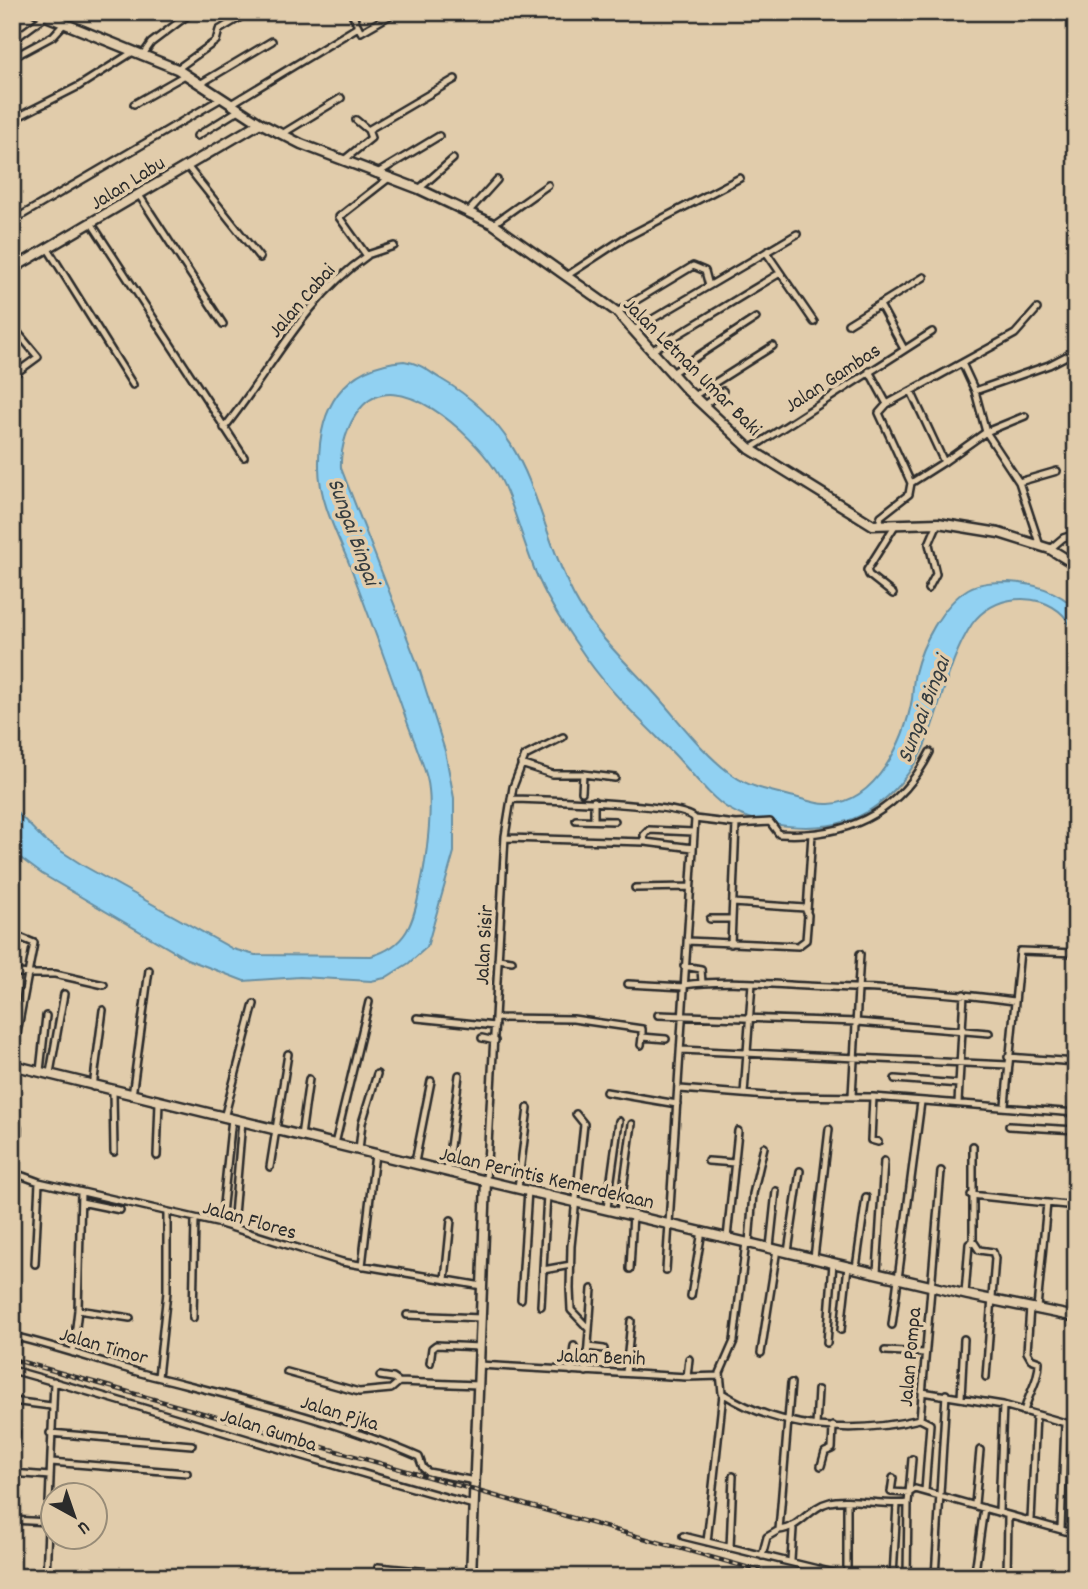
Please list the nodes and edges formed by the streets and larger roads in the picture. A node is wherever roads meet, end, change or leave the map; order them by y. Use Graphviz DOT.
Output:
graph roads {
  1 [pos="36,12"];
  2 [pos="64,12"];
  3 [pos="192,12"];
  4 [pos="249,12"];
  5 [pos="351,12"];
  6 [pos="396,12"];
  7 [pos="50,17"];
  8 [pos="64,24"];
  9 [pos="358,27"];
  10 [pos="12,41"];
  11 [pos="272,41"];
  12 [pos="132,52"];
  13 [pos="142,56"];
  14 [pos="12,58"];
  15 [pos="177,69"];
  16 [pos="185,75"];
  17 [pos="455,79"];
  18 [pos="200,84"];
  19 [pos="341,98"];
  20 [pos="226,101"];
  21 [pos="134,104"];
  22 [pos="239,110"];
  23 [pos="12,120"];
  24 [pos="356,120"];
  25 [pos="260,123"];
  26 [pos="368,130"];
  27 [pos="282,134"];
  28 [pos="197,136"];
  29 [pos="439,136"];
  30 [pos="453,159"];
  31 [pos="342,161"];
  32 [pos="187,166"];
  33 [pos="376,174"];
  34 [pos="389,178"];
  35 [pos="740,178"];
  36 [pos="497,180"];
  37 [pos="548,186"];
  38 [pos="419,189"];
  39 [pos="139,195"];
  40 [pos="469,211"];
  41 [pos="12,221"];
  42 [pos="92,224"];
  43 [pos="493,224"];
  44 [pos="797,234"];
  45 [pos="394,246"];
  46 [pos="48,249"];
  47 [pos="766,252"];
  48 [pos="367,255"];
  49 [pos="260,258"];
  50 [pos="12,269"];
  51 [pos="780,273"];
  52 [pos="568,275"];
  53 [pos="924,277"];
  54 [pos="709,286"];
  55 [pos="880,306"];
  56 [pos="1037,309"];
  57 [pos="617,312"];
  58 [pos="757,318"];
  59 [pos="814,322"];
  60 [pos="223,324"];
  61 [pos="848,324"];
  62 [pos="14,328"];
  63 [pos="634,330"];
  64 [pos="932,332"];
  65 [pos="774,346"];
  66 [pos="904,349"];
  67 [pos="651,351"];
  68 [pos="1076,351"];
  69 [pos="962,363"];
  70 [pos="29,364"];
  71 [pos="869,371"];
  72 [pos="34,372"];
  73 [pos="672,373"];
  74 [pos="12,376"];
  75 [pos="133,385"];
  76 [pos="723,391"];
  77 [pos="911,391"];
  78 [pos="975,391"];
  79 [pos="694,397"];
  80 [pos="887,404"];
  81 [pos="704,405"];
  82 [pos="1026,416"];
  83 [pos="224,428"];
  84 [pos="986,432"];
  85 [pos="750,449"];
  86 [pos="244,457"];
  87 [pos="944,462"];
  88 [pos="1057,471"];
  89 [pos="1019,482"];
  90 [pos="911,483"];
  91 [pos="898,522"];
  92 [pos="938,523"];
  93 [pos="879,525"];
  94 [pos="1076,534"];
  95 [pos="1040,546"];
  96 [pos="1050,549"];
  97 [pos="1076,565"];
  98 [pos="928,589"];
  99 [pos="893,594"];
  100 [pos="563,737"];
  101 [pos="930,752"];
  102 [pos="521,764"];
  103 [pos="583,774"];
  104 [pos="615,778"];
  105 [pos="582,792"];
  106 [pos="512,799"];
  107 [pos="594,801"];
  108 [pos="594,819"];
  109 [pos="695,819"];
  110 [pos="576,820"];
  111 [pos="615,821"];
  112 [pos="736,824"];
  113 [pos="693,832"];
  114 [pos="812,834"];
  115 [pos="507,838"];
  116 [pos="645,842"];
  117 [pos="693,848"];
  118 [pos="690,887"];
  119 [pos="635,888"];
  120 [pos="733,903"];
  121 [pos="807,911"];
  122 [pos="710,919"];
  123 [pos="731,919"];
  124 [pos="12,934"];
  125 [pos="687,941"];
  126 [pos="731,944"];
  127 [pos="1076,953"];
  128 [pos="860,954"];
  129 [pos="498,959"];
  130 [pos="512,961"];
  131 [pos="684,966"];
  132 [pos="149,970"];
  133 [pos="12,972"];
  134 [pos="28,974"];
  135 [pos="702,982"];
  136 [pos="628,984"];
  137 [pos="751,984"];
  138 [pos="104,985"];
  139 [pos="684,986"];
  140 [pos="857,988"];
  141 [pos="64,994"];
  142 [pos="964,994"];
  143 [pos="1014,1001"];
  144 [pos="369,1002"];
  145 [pos="254,1004"];
  146 [pos="103,1010"];
  147 [pos="658,1015"];
  148 [pos="46,1016"];
  149 [pos="683,1017"];
  150 [pos="417,1018"];
  151 [pos="495,1018"];
  152 [pos="750,1020"];
  153 [pos="857,1022"];
  154 [pos="495,1026"];
  155 [pos="962,1029"];
  156 [pos="989,1033"];
  157 [pos="482,1038"];
  158 [pos="666,1039"];
  159 [pos="495,1041"];
  160 [pos="681,1050"];
  161 [pos="748,1053"];
  162 [pos="289,1054"];
  163 [pos="1008,1057"];
  164 [pos="856,1059"];
  165 [pos="12,1060"];
  166 [pos="960,1062"];
  167 [pos="1076,1062"];
  168 [pos="12,1065"];
  169 [pos="1008,1065"];
  170 [pos="40,1071"];
  171 [pos="50,1073"];
  172 [pos="377,1073"];
  173 [pos="459,1075"];
  174 [pos="309,1079"];
  175 [pos="895,1079"];
  176 [pos="430,1081"];
  177 [pos="959,1084"];
  178 [pos="93,1087"];
  179 [pos="680,1088"];
  180 [pos="606,1091"];
  181 [pos="113,1092"];
  182 [pos="744,1094"];
  183 [pos="132,1096"];
  184 [pos="852,1096"];
  185 [pos="873,1097"];
  186 [pos="159,1102"];
  187 [pos="921,1102"];
  188 [pos="958,1103"];
  189 [pos="677,1104"];
  190 [pos="1005,1105"];
  191 [pos="528,1108"];
  192 [pos="1076,1112"];
  193 [pos="576,1114"];
  194 [pos="228,1118"];
  195 [pos="242,1121"];
  196 [pos="619,1121"];
  197 [pos="632,1124"];
  198 [pos="1009,1126"];
  199 [pos="18,1128"];
  200 [pos="829,1129"];
  201 [pos="278,1130"];
  202 [pos="737,1130"];
  203 [pos="1076,1130"];
  204 [pos="301,1136"];
  205 [pos="878,1142"];
  206 [pos="335,1144"];
  207 [pos="973,1146"];
  208 [pos="764,1147"];
  209 [pos="359,1150"];
  210 [pos="114,1152"];
  211 [pos="375,1154"];
  212 [pos="157,1156"];
  213 [pos="708,1161"];
  214 [pos="884,1161"];
  215 [pos="415,1163"];
  216 [pos="735,1163"];
  217 [pos="271,1167"];
  218 [pos="447,1171"];
  219 [pos="800,1171"];
  220 [pos="941,1171"];
  221 [pos="13,1172"];
  222 [pos="486,1181"];
  223 [pos="39,1182"];
  224 [pos="518,1188"];
  225 [pos="528,1190"];
  226 [pos="776,1191"];
  227 [pos="81,1192"];
  228 [pos="547,1194"];
  229 [pos="971,1195"];
  230 [pos="866,1197"];
  231 [pos="575,1201"];
  232 [pos="81,1202"];
  233 [pos="1047,1203"];
  234 [pos="1076,1206"];
  235 [pos="607,1208"];
  236 [pos="120,1210"];
  237 [pos="167,1212"];
  238 [pos="620,1212"];
  239 [pos="633,1214"];
  240 [pos="195,1219"];
  241 [pos="451,1220"];
  242 [pos="221,1224"];
  243 [pos="670,1224"];
  244 [pos="233,1227"];
  245 [pos="702,1231"];
  246 [pos="727,1238"];
  247 [pos="973,1241"];
  248 [pos="748,1242"];
  249 [pos="773,1248"];
  250 [pos="788,1252"];
  251 [pos="814,1258"];
  252 [pos="833,1263"];
  253 [pos="35,1264"];
  254 [pos="571,1265"];
  255 [pos="362,1266"];
  256 [pos="852,1267"];
  257 [pos="630,1269"];
  258 [pos="542,1270"];
  259 [pos="666,1270"];
  260 [pos="877,1272"];
  261 [pos="898,1278"];
  262 [pos="445,1280"];
  263 [pos="931,1285"];
  264 [pos="482,1286"];
  265 [pos="592,1289"];
  266 [pos="965,1294"];
  267 [pos="691,1296"];
  268 [pos="522,1299"];
  269 [pos="992,1300"];
  270 [pos="541,1306"];
  271 [pos="1033,1308"];
  272 [pos="78,1310"];
  273 [pos="407,1315"];
  274 [pos="1076,1317"];
  275 [pos="130,1318"];
  276 [pos="193,1318"];
  277 [pos="481,1318"];
  278 [pos="631,1321"];
  279 [pos="892,1325"];
  280 [pos="588,1328"];
  281 [pos="841,1330"];
  282 [pos="12,1336"];
  283 [pos="964,1339"];
  284 [pos="827,1343"];
  285 [pos="573,1346"];
  286 [pos="480,1347"];
  287 [pos="588,1347"];
  288 [pos="604,1349"];
  289 [pos="885,1351"];
  290 [pos="73,1353"];
  291 [pos="761,1353"];
  292 [pos="925,1353"];
  293 [pos="689,1359"];
  294 [pos="430,1363"];
  295 [pos="479,1365"];
  296 [pos="12,1370"];
  297 [pos="571,1371"];
  298 [pos="287,1372"];
  299 [pos="586,1372"];
  300 [pos="626,1373"];
  301 [pos="380,1376"];
  302 [pos="720,1376"];
  303 [pos="158,1377"];
  304 [pos="687,1377"];
  305 [pos="986,1377"];
  306 [pos="54,1381"];
  307 [pos="187,1382"];
  308 [pos="400,1382"];
  309 [pos="791,1383"];
  310 [pos="478,1385"];
  311 [pos="818,1390"];
  312 [pos="922,1392"];
  313 [pos="723,1394"];
  314 [pos="946,1394"];
  315 [pos="961,1398"];
  316 [pos="12,1401"];
  317 [pos="1003,1405"];
  318 [pos="51,1406"];
  319 [pos="1024,1412"];
  320 [pos="1036,1415"];
  321 [pos="919,1419"];
  322 [pos="789,1420"];
  323 [pos="1065,1423"];
  324 [pos="816,1426"];
  325 [pos="833,1426"];
  326 [pos="1076,1426"];
  327 [pos="16,1432"];
  328 [pos="50,1433"];
  329 [pos="192,1445"];
  330 [pos="980,1450"];
  331 [pos="912,1459"];
  332 [pos="51,1462"];
  333 [pos="12,1465"];
  334 [pos="821,1466"];
  335 [pos="12,1473"];
  336 [pos="187,1473"];
  337 [pos="50,1476"];
  338 [pos="733,1476"];
  339 [pos="893,1478"];
  340 [pos="50,1480"];
  341 [pos="475,1481"];
  342 [pos="925,1491"];
  343 [pos="909,1493"];
  344 [pos="941,1495"];
  345 [pos="847,1501"];
  346 [pos="908,1503"];
  347 [pos="897,1504"];
  348 [pos="975,1504"];
  349 [pos="474,1505"];
  350 [pos="984,1508"];
  351 [pos="999,1511"];
  352 [pos="1008,1516"];
  353 [pos="12,1520"];
  354 [pos="1031,1520"];
  355 [pos="38,1521"];
  356 [pos="1061,1528"];
  357 [pos="793,1529"];
  358 [pos="779,1530"];
  359 [pos="1076,1534"];
  360 [pos="683,1536"];
  361 [pos="707,1542"];
  362 [pos="730,1548"];
  363 [pos="47,1550"];
  364 [pos="762,1556"];
  365 [pos="791,1560"];
  366 [pos="378,1567"];
  367 [pos="975,1572"];
  368 [pos="471,1576"];
  369 [pos="848,1576"];
  370 [pos="46,1577"];
  371 [pos="893,1577"];
  372 [pos="907,1577"];
  373 [pos="935,1577"];
  374 [pos="1007,1577"];
  1 -- 7 [label="street, Jalan Letnan Umar Baki"];
  2 -- 7 [label="street"];
  3 -- 13 [label="street"];
  4 -- 15 [label="street"];
  5 -- 9 [label="street"];
  6 -- 9 [label="street"];
  7 -- 8 [label="street, Jalan Letnan Umar Baki"];
  7 -- 10 [label="street"];
  8 -- 12 [label="street, Jalan Letnan Umar Baki"];
  8 -- 14 [label="street"];
  9 -- 20 [label="street"];
  11 -- 18 [label="street"];
  12 -- 13 [label="street, Jalan Letnan Umar Baki"];
  12 -- 23 [label="street"];
  13 -- 15 [label="street, Jalan Letnan Umar Baki"];
  15 -- 16 [label="street, Jalan Letnan Umar Baki"];
  16 -- 18 [label="street, Jalan Letnan Umar Baki"];
  16 -- 21 [label="street"];
  17 -- 26 [label="street"];
  18 -- 20 [label="street, Jalan Letnan Umar Baki"];
  19 -- 27 [label="street"];
  20 -- 22 [label="street, Jalan Letnan Umar Baki"];
  20 -- 41 [label="street"];
  22 -- 25 [label="street, Jalan Letnan Umar Baki"];
  22 -- 28 [label="street"];
  24 -- 26 [label="street"];
  25 -- 27 [label="street, Jalan Letnan Umar Baki"];
  25 -- 32 [label="street, Jalan Labu"];
  26 -- 31 [label="street"];
  27 -- 31 [label="street, Jalan Letnan Umar Baki"];
  29 -- 33 [label="street"];
  30 -- 38 [label="street"];
  31 -- 33 [label="street, Jalan Letnan Umar Baki"];
  32 -- 39 [label="street, Jalan Labu"];
  32 -- 49 [label="street"];
  33 -- 34 [label="street, Jalan Letnan Umar Baki"];
  34 -- 38 [label="street, Jalan Letnan Umar Baki"];
  34 -- 48 [label="street"];
  35 -- 52 [label="street"];
  36 -- 40 [label="street"];
  37 -- 43 [label="street"];
  38 -- 40 [label="street, Jalan Letnan Umar Baki"];
  39 -- 42 [label="street, Jalan Labu"];
  39 -- 60 [label="street"];
  40 -- 43 [label="street, Jalan Letnan Umar Baki"];
  42 -- 46 [label="street, Jalan Labu"];
  42 -- 83 [label="street"];
  43 -- 52 [label="street, Jalan Letnan Umar Baki"];
  44 -- 47 [label="street"];
  45 -- 48 [label="street, Jalan Cabai"];
  46 -- 50 [label="street, Jalan Labu"];
  46 -- 75 [label="street"];
  47 -- 51 [label="street"];
  47 -- 54 [label="street"];
  48 -- 83 [label="street, Jalan Cabai"];
  51 -- 59 [label="street"];
  51 -- 67 [label="street"];
  52 -- 57 [label="street, Jalan Letnan Umar Baki"];
  53 -- 55 [label="street"];
  54 -- 57 [label="street"];
  54 -- 63 [label="street"];
  55 -- 61 [label="street"];
  55 -- 66 [label="street"];
  56 -- 69 [label="street"];
  57 -- 63 [label="street, Jalan Letnan Umar Baki"];
  58 -- 73 [label="street"];
  62 -- 70 [label="street"];
  63 -- 67 [label="street, Jalan Letnan Umar Baki"];
  64 -- 66 [label="street, Jalan Gambas"];
  65 -- 79 [label="street"];
  66 -- 71 [label="street, Jalan Gambas"];
  67 -- 73 [label="street, Jalan Letnan Umar Baki"];
  68 -- 78 [label="street"];
  69 -- 77 [label="street"];
  69 -- 78 [label="street"];
  70 -- 72 [label="street"];
  70 -- 74 [label="street"];
  71 -- 80 [label="street"];
  71 -- 85 [label="street, Jalan Gambas"];
  73 -- 79 [label="street, Jalan Letnan Umar Baki"];
  76 -- 81 [label="street"];
  77 -- 80 [label="street"];
  77 -- 87 [label="street"];
  78 -- 84 [label="street"];
  79 -- 81 [label="street, Jalan Letnan Umar Baki"];
  80 -- 90 [label="street"];
  81 -- 85 [label="street, Jalan Letnan Umar Baki"];
  82 -- 84 [label="street"];
  83 -- 86 [label="street"];
  84 -- 87 [label="street"];
  84 -- 89 [label="street"];
  85 -- 93 [label="street, Jalan Letnan Umar Baki"];
  87 -- 90 [label="street"];
  88 -- 89 [label="street"];
  89 -- 95 [label="street"];
  90 -- 93 [label="street"];
  91 -- 92 [label="street"];
  91 -- 93 [label="street"];
  91 -- 99 [label="street"];
  92 -- 95 [label="street"];
  92 -- 98 [label="street"];
  94 -- 96 [label="street"];
  95 -- 96 [label="street"];
  96 -- 97 [label="street"];
  100 -- 102 [label="street"];
  101 -- 114 [label="street"];
  102 -- 103 [label="street"];
  102 -- 106 [label="street, Jalan Sisir"];
  103 -- 104 [label="street"];
  103 -- 105 [label="street"];
  106 -- 107 [label="street"];
  106 -- 115 [label="street, Jalan Sisir"];
  107 -- 108 [label="street"];
  107 -- 109 [label="street"];
  108 -- 110 [label="street"];
  108 -- 111 [label="street"];
  109 -- 112 [label="street"];
  109 -- 113 [label="street"];
  112 -- 114 [label="street"];
  112 -- 120 [label="street"];
  113 -- 116 [label="street"];
  113 -- 117 [label="street"];
  114 -- 121 [label="street"];
  115 -- 116 [label="street"];
  115 -- 129 [label="street, Jalan Sisir"];
  116 -- 117 [label="street"];
  117 -- 118 [label="street"];
  118 -- 119 [label="street"];
  118 -- 125 [label="street"];
  120 -- 121 [label="street"];
  120 -- 123 [label="street"];
  121 -- 126 [label="street"];
  122 -- 123 [label="street"];
  123 -- 126 [label="street"];
  124 -- 134 [label="street"];
  125 -- 126 [label="street"];
  125 -- 131 [label="street"];
  127 -- 143 [label="street"];
  128 -- 140 [label="street"];
  129 -- 130 [label="street"];
  129 -- 151 [label="street, Jalan Sisir"];
  131 -- 135 [label="street"];
  131 -- 139 [label="street"];
  132 -- 183 [label="street"];
  133 -- 134 [label="street"];
  134 -- 138 [label="street"];
  134 -- 165 [label="street"];
  135 -- 137 [label="street"];
  135 -- 139 [label="street"];
  136 -- 139 [label="street"];
  137 -- 140 [label="street"];
  137 -- 152 [label="street"];
  139 -- 149 [label="street"];
  140 -- 142 [label="street"];
  140 -- 153 [label="street"];
  141 -- 171 [label="street"];
  142 -- 143 [label="street"];
  142 -- 155 [label="street"];
  143 -- 163 [label="street"];
  144 -- 206 [label="street"];
  145 -- 194 [label="street"];
  146 -- 178 [label="street"];
  147 -- 149 [label="street"];
  148 -- 170 [label="street"];
  149 -- 152 [label="street"];
  149 -- 160 [label="street"];
  150 -- 154 [label="street"];
  151 -- 154 [label="street, Jalan Sisir"];
  151 -- 158 [label="street"];
  152 -- 153 [label="street"];
  152 -- 161 [label="street"];
  153 -- 155 [label="street"];
  153 -- 164 [label="street"];
  154 -- 159 [label="street, Jalan Sisir"];
  155 -- 156 [label="street"];
  155 -- 166 [label="street"];
  157 -- 159 [label="street"];
  159 -- 222 [label="street, Jalan Sisir"];
  160 -- 161 [label="street"];
  160 -- 179 [label="street"];
  161 -- 164 [label="street"];
  161 -- 182 [label="street"];
  162 -- 201 [label="street"];
  163 -- 167 [label="street"];
  163 -- 169 [label="street"];
  164 -- 166 [label="street"];
  164 -- 184 [label="street"];
  166 -- 169 [label="street"];
  166 -- 177 [label="street"];
  168 -- 170 [label="street, Jalan Perintis Kemerdekaan"];
  169 -- 190 [label="street"];
  170 -- 171 [label="street, Jalan Perintis Kemerdekaan"];
  171 -- 178 [label="street, Jalan Perintis Kemerdekaan"];
  172 -- 209 [label="street"];
  173 -- 218 [label="street"];
  174 -- 204 [label="street"];
  175 -- 177 [label="street"];
  176 -- 215 [label="street"];
  177 -- 188 [label="street"];
  178 -- 181 [label="street, Jalan Perintis Kemerdekaan"];
  179 -- 182 [label="street"];
  179 -- 189 [label="street"];
  180 -- 189 [label="street"];
  181 -- 183 [label="street, Jalan Perintis Kemerdekaan"];
  181 -- 210 [label="street"];
  182 -- 184 [label="street"];
  183 -- 186 [label="street, Jalan Perintis Kemerdekaan"];
  184 -- 185 [label="street"];
  185 -- 187 [label="street"];
  185 -- 205 [label="street"];
  186 -- 194 [label="street, Jalan Perintis Kemerdekaan"];
  186 -- 212 [label="street"];
  187 -- 188 [label="street"];
  187 -- 261 [label="street"];
  188 -- 190 [label="street"];
  189 -- 243 [label="street"];
  190 -- 192 [label="street"];
  191 -- 224 [label="street"];
  193 -- 231 [label="street"];
  194 -- 195 [label="street, Jalan Perintis Kemerdekaan"];
  194 -- 242 [label="street"];
  195 -- 201 [label="street, Jalan Perintis Kemerdekaan"];
  195 -- 244 [label="street"];
  196 -- 235 [label="street"];
  197 -- 238 [label="street"];
  198 -- 203 [label="street"];
  199 -- 221 [label="street"];
  200 -- 251 [label="street"];
  201 -- 204 [label="street, Jalan Perintis Kemerdekaan"];
  201 -- 217 [label="street"];
  202 -- 216 [label="street"];
  204 -- 206 [label="street, Jalan Perintis Kemerdekaan"];
  206 -- 209 [label="street, Jalan Perintis Kemerdekaan"];
  207 -- 229 [label="street"];
  208 -- 248 [label="street"];
  209 -- 211 [label="street, Jalan Perintis Kemerdekaan"];
  211 -- 215 [label="street, Jalan Perintis Kemerdekaan"];
  211 -- 255 [label="street"];
  213 -- 216 [label="street"];
  214 -- 260 [label="street"];
  215 -- 218 [label="street, Jalan Perintis Kemerdekaan"];
  216 -- 246 [label="street"];
  218 -- 222 [label="street, Jalan Perintis Kemerdekaan"];
  219 -- 250 [label="street"];
  220 -- 263 [label="street, Jalan Pompa"];
  221 -- 223 [label="street, Jalan Flores"];
  222 -- 224 [label="street, Jalan Perintis Kemerdekaan"];
  222 -- 264 [label="street"];
  223 -- 227 [label="street, Jalan Flores"];
  223 -- 253 [label="street"];
  224 -- 225 [label="street, Jalan Perintis Kemerdekaan"];
  225 -- 228 [label="street, Jalan Perintis Kemerdekaan"];
  225 -- 268 [label="street"];
  226 -- 249 [label="street"];
  227 -- 232 [label="street"];
  227 -- 237 [label="street, Jalan Flores"];
  228 -- 231 [label="street, Jalan Perintis Kemerdekaan"];
  228 -- 258 [label="street"];
  229 -- 233 [label="street"];
  229 -- 247 [label="street"];
  230 -- 256 [label="street"];
  231 -- 235 [label="street, Jalan Perintis Kemerdekaan"];
  231 -- 254 [label="street"];
  232 -- 236 [label="street"];
  232 -- 272 [label="street"];
  233 -- 234 [label="street"];
  233 -- 271 [label="street"];
  235 -- 238 [label="street, Jalan Perintis Kemerdekaan"];
  237 -- 240 [label="street, Jalan Flores"];
  237 -- 303 [label="street"];
  238 -- 239 [label="street, Jalan Perintis Kemerdekaan"];
  239 -- 243 [label="street, Jalan Perintis Kemerdekaan"];
  239 -- 257 [label="street"];
  240 -- 242 [label="street, Jalan Flores"];
  240 -- 276 [label="street"];
  241 -- 262 [label="street"];
  242 -- 244 [label="street, Jalan Flores"];
  243 -- 245 [label="street, Jalan Perintis Kemerdekaan"];
  243 -- 259 [label="street"];
  244 -- 255 [label="street, Jalan Flores"];
  245 -- 246 [label="street, Jalan Perintis Kemerdekaan"];
  245 -- 267 [label="street"];
  246 -- 248 [label="street, Jalan Perintis Kemerdekaan"];
  247 -- 266 [label="street"];
  247 -- 269 [label="street"];
  248 -- 249 [label="street, Jalan Perintis Kemerdekaan"];
  248 -- 302 [label="street"];
  249 -- 250 [label="street, Jalan Perintis Kemerdekaan"];
  249 -- 291 [label="street"];
  250 -- 251 [label="street, Jalan Perintis Kemerdekaan"];
  251 -- 252 [label="street, Jalan Perintis Kemerdekaan"];
  252 -- 256 [label="street, Jalan Perintis Kemerdekaan"];
  252 -- 284 [label="street"];
  254 -- 258 [label="street"];
  254 -- 280 [label="street"];
  255 -- 262 [label="street, Jalan Flores"];
  256 -- 260 [label="street, Jalan Perintis Kemerdekaan"];
  256 -- 281 [label="street"];
  258 -- 270 [label="street"];
  260 -- 261 [label="street, Jalan Perintis Kemerdekaan"];
  261 -- 263 [label="street, Jalan Perintis Kemerdekaan"];
  261 -- 279 [label="street"];
  262 -- 264 [label="street, Jalan Flores"];
  263 -- 266 [label="street, Jalan Perintis Kemerdekaan"];
  263 -- 292 [label="street, Jalan Pompa"];
  264 -- 277 [label="street"];
  265 -- 280 [label="street"];
  266 -- 269 [label="street, Jalan Perintis Kemerdekaan"];
  269 -- 271 [label="street, Jalan Perintis Kemerdekaan"];
  269 -- 305 [label="street"];
  271 -- 274 [label="street, Jalan Perintis Kemerdekaan"];
  271 -- 319 [label="street"];
  272 -- 275 [label="street"];
  272 -- 290 [label="street"];
  273 -- 277 [label="street"];
  277 -- 286 [label="street"];
  278 -- 300 [label="street"];
  280 -- 287 [label="street"];
  282 -- 290 [label="street, Jalan Timor"];
  283 -- 315 [label="street"];
  285 -- 297 [label="street"];
  286 -- 294 [label="street"];
  286 -- 295 [label="street"];
  287 -- 288 [label="street"];
  287 -- 299 [label="street"];
  289 -- 292 [label="street"];
  290 -- 303 [label="street, Jalan Timor"];
  292 -- 312 [label="street, Jalan Pompa"];
  293 -- 304 [label="street"];
  295 -- 297 [label="street, Jalan Benih"];
  295 -- 310 [label="street"];
  296 -- 306 [label="street, Jalan Gumba"];
  297 -- 299 [label="street, Jalan Benih"];
  298 -- 308 [label="street"];
  299 -- 300 [label="street, Jalan Benih"];
  300 -- 304 [label="street, Jalan Benih"];
  301 -- 308 [label="street"];
  302 -- 304 [label="street, Jalan Benih"];
  302 -- 313 [label="street"];
  303 -- 307 [label="street, Jalan Timor"];
  306 -- 318 [label="street"];
  306 -- 349 [label="street, Jalan Gumba"];
  307 -- 341 [label="street, Jalan Pjka"];
  308 -- 310 [label="street"];
  309 -- 322 [label="street"];
  310 -- 341 [label="street"];
  311 -- 324 [label="street"];
  312 -- 314 [label="street"];
  312 -- 321 [label="street, Jalan Pompa"];
  313 -- 322 [label="street, Jalan Pompa"];
  313 -- 361 [label="street"];
  314 -- 315 [label="street"];
  314 -- 344 [label="street"];
  315 -- 317 [label="street"];
  316 -- 318 [label="street"];
  317 -- 319 [label="street"];
  317 -- 351 [label="street"];
  318 -- 328 [label="street"];
  319 -- 320 [label="street"];
  320 -- 323 [label="street"];
  320 -- 354 [label="street"];
  321 -- 325 [label="street, Jalan Pompa"];
  321 -- 342 [label="street"];
  322 -- 324 [label="street, Jalan Pompa"];
  322 -- 358 [label="street"];
  323 -- 326 [label="street"];
  323 -- 356 [label="street"];
  324 -- 325 [label="street, Jalan Pompa"];
  325 -- 334 [label="street"];
  327 -- 333 [label="street"];
  328 -- 329 [label="street"];
  328 -- 332 [label="street"];
  330 -- 348 [label="street"];
  331 -- 343 [label="street"];
  332 -- 336 [label="street"];
  332 -- 337 [label="street"];
  335 -- 337 [label="street"];
  337 -- 340 [label="street"];
  338 -- 362 [label="street"];
  339 -- 343 [label="street"];
  341 -- 349 [label="street"];
  342 -- 343 [label="street"];
  342 -- 344 [label="street"];
  343 -- 346 [label="street"];
  344 -- 348 [label="street"];
  344 -- 373 [label="street"];
  345 -- 347 [label="street"];
  345 -- 357 [label="street"];
  345 -- 369 [label="street"];
  346 -- 347 [label="street"];
  346 -- 372 [label="street"];
  347 -- 371 [label="street"];
  348 -- 350 [label="street"];
  349 -- 368 [label="street"];
  350 -- 351 [label="street"];
  350 -- 367 [label="street"];
  351 -- 352 [label="street"];
  352 -- 354 [label="street"];
  352 -- 374 [label="street"];
  353 -- 355 [label="street"];
  354 -- 356 [label="street"];
  356 -- 359 [label="street"];
  357 -- 358 [label="street"];
  357 -- 365 [label="street"];
  358 -- 364 [label="street"];
  360 -- 361 [label="street"];
  361 -- 362 [label="street"];
  362 -- 364 [label="street"];
  363 -- 370 [label="street"];
  364 -- 365 [label="street"];
  365 -- 369 [label="street"];
  366 -- 368 [label="street"];
}
